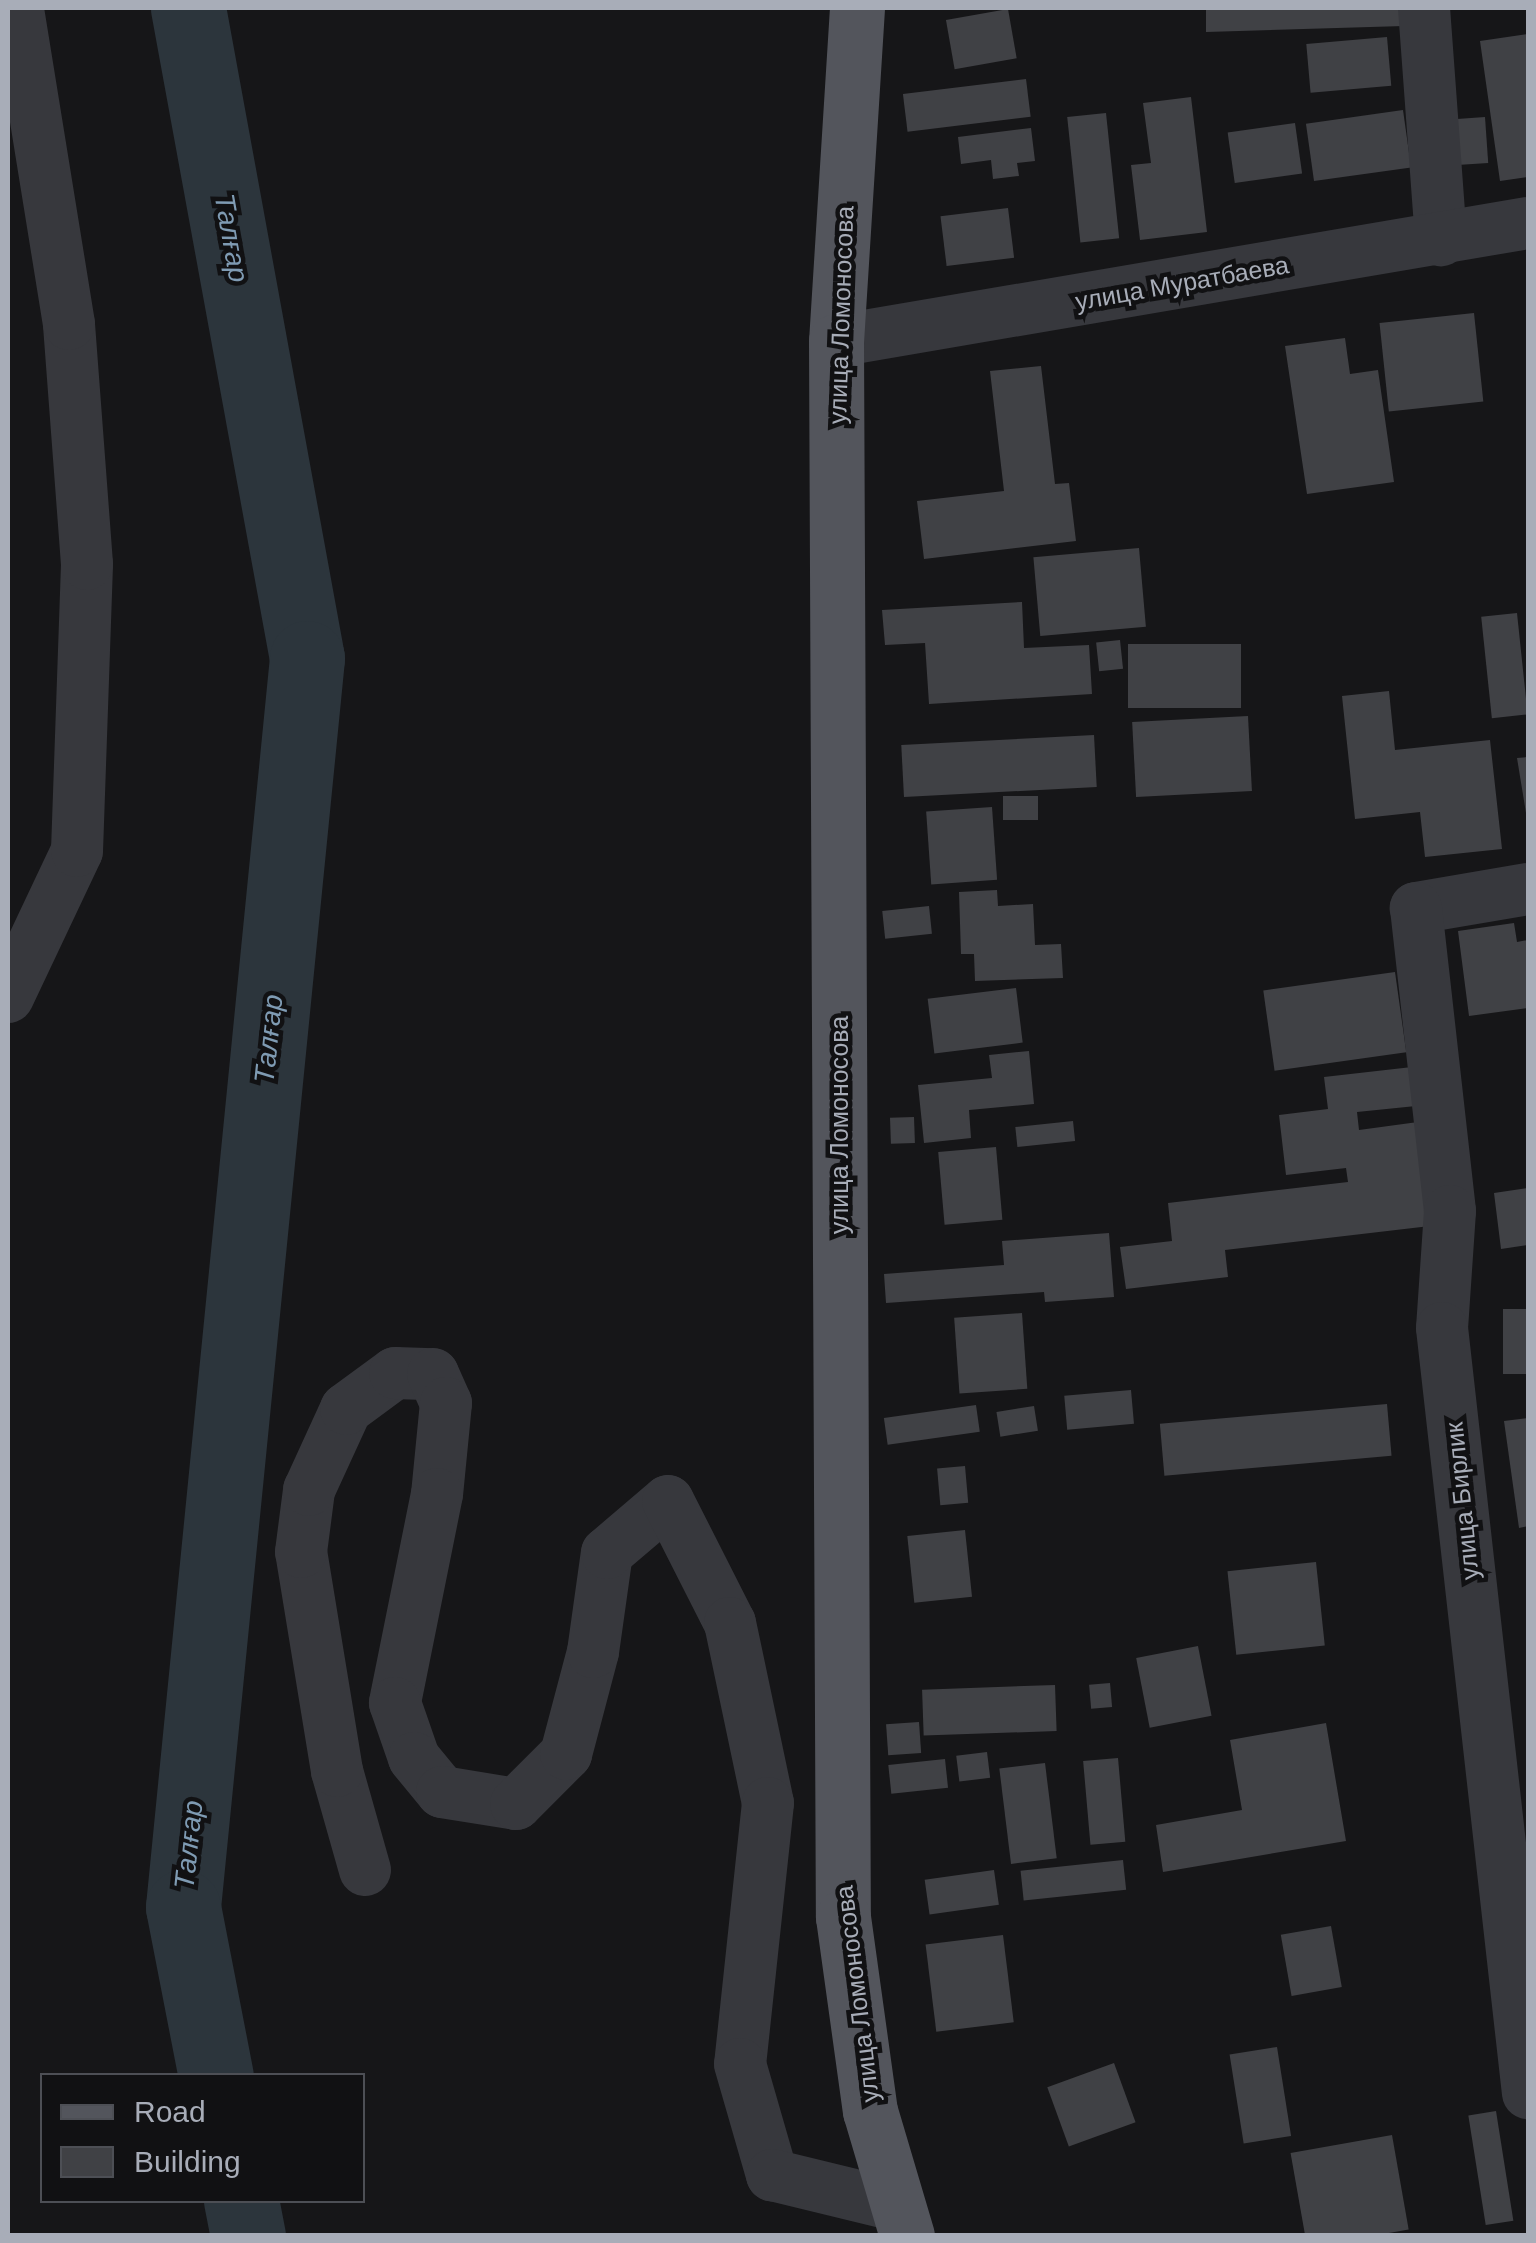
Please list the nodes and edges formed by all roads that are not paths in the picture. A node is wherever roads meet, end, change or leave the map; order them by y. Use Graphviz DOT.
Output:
graph roads {
  1 [pos="18,8"];
  2 [pos="857,8"];
  3 [pos="1424,8"];
  4 [pos="1528,222"];
  5 [pos="1441,240"];
  6 [pos="836,342"];
  7 [pos="1528,889"];
  8 [pos="8,997"];
  9 [pos="365,1870"];
  10 [pos="1528,2093"];
  11 [pos="903,2221"];
  1 -- 8 [label="street"];
  2 -- 6 [label="main road, улица Ломоносова"];
  3 -- 5 [label="street"];
  4 -- 5 [label="street, улица Муратбаева"];
  5 -- 6 [label="street, улица Муратбаева"];
  6 -- 11 [label="main road, улица Ломоносова"];
  7 -- 10 [label="street, улица Бирлик"];
  9 -- 11 [label="street"];
}
